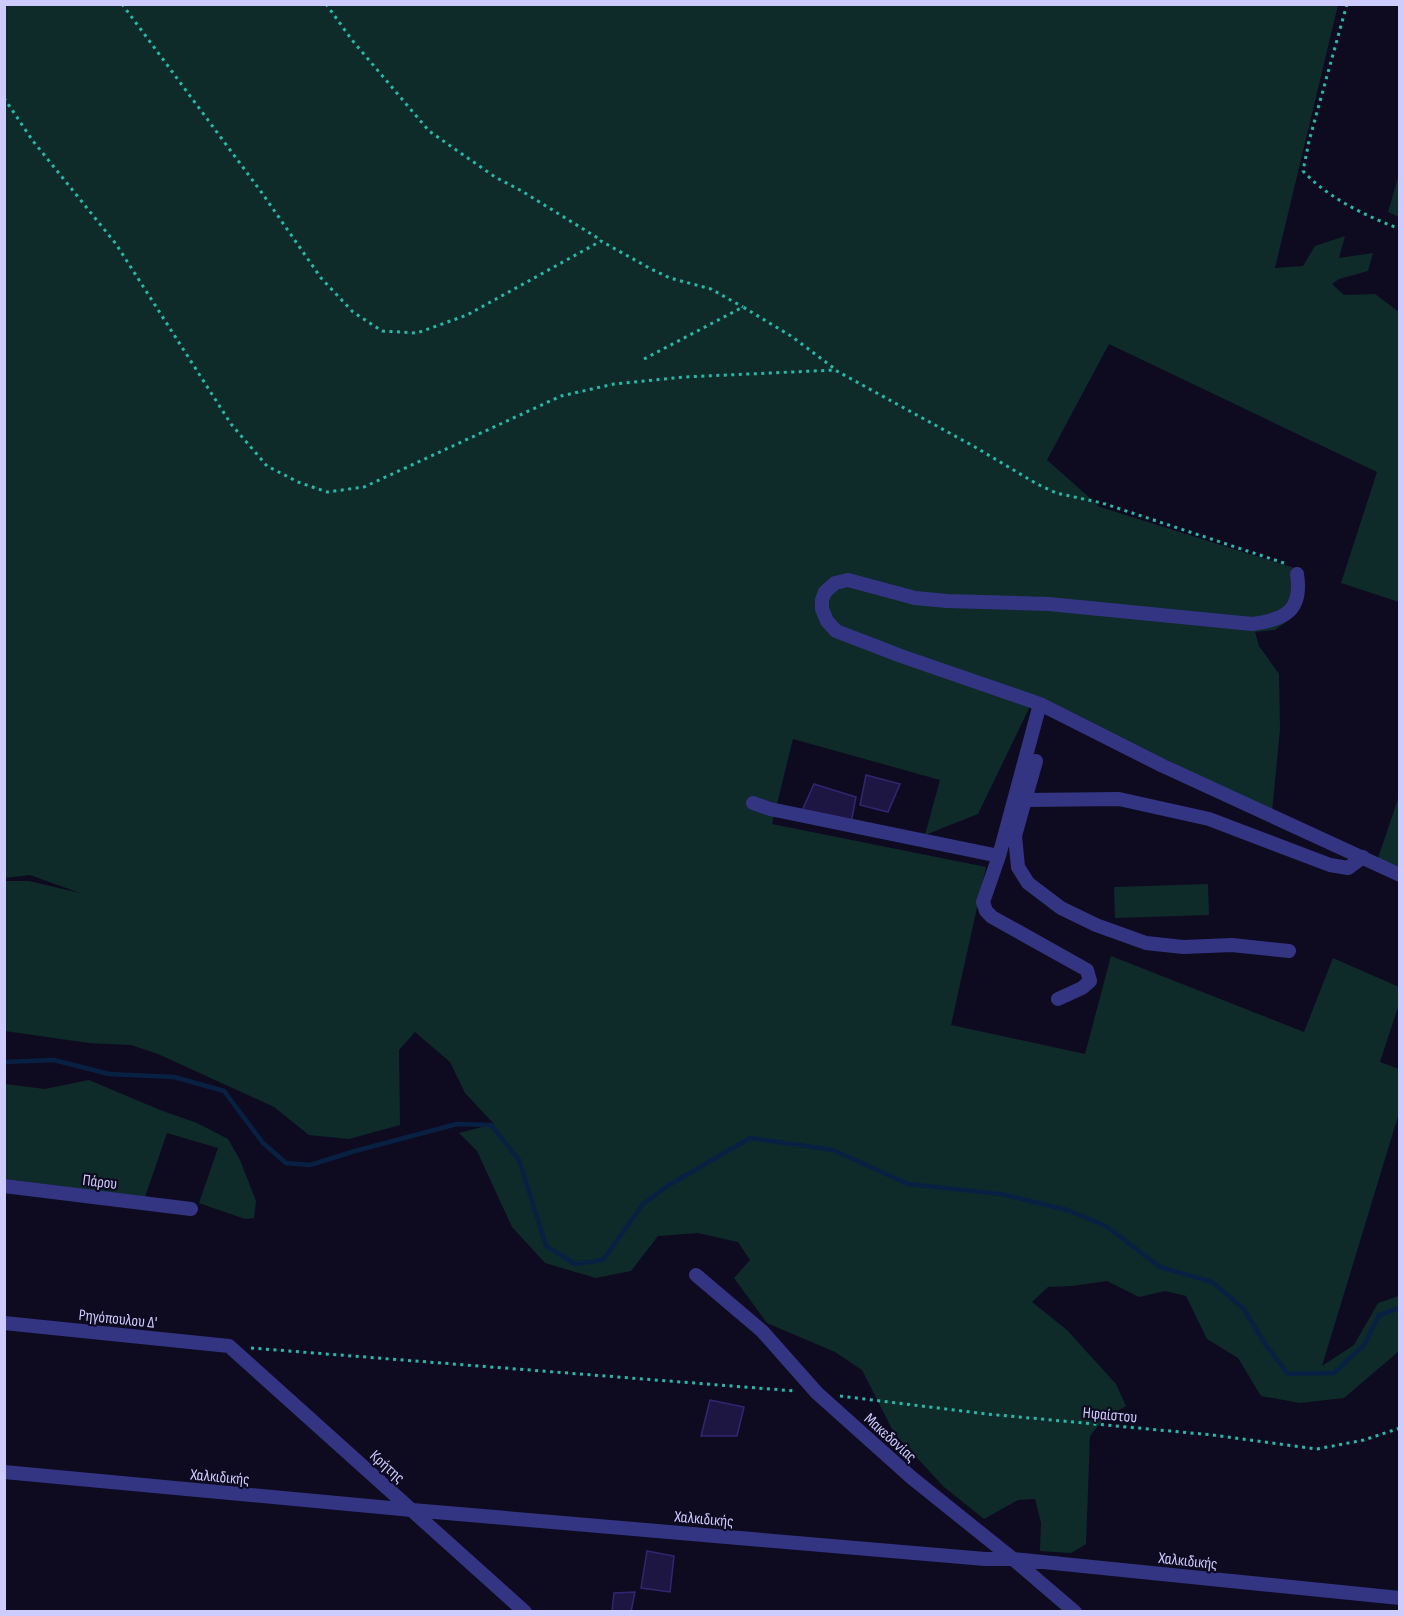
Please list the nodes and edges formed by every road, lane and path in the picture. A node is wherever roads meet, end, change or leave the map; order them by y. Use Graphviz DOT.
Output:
graph roads {
  1 [pos="122,4"];
  2 [pos="326,4"];
  3 [pos="1347,4"];
  4 [pos="4,98"];
  5 [pos="1400,229"];
  6 [pos="601,241"];
  7 [pos="743,307"];
  8 [pos="644,359"];
  9 [pos="835,370"];
  10 [pos="1297,574"];
  11 [pos="1040,704"];
  12 [pos="1036,761"];
  13 [pos="1025,800"];
  14 [pos="753,803"];
  15 [pos="999,856"];
  16 [pos="1363,857"];
  17 [pos="1400,875"];
  18 [pos="1289,951"];
  19 [pos="1058,999"];
  20 [pos="4,1186"];
  21 [pos="191,1209"];
  22 [pos="696,1275"];
  23 [pos="4,1323"];
  24 [pos="229,1346"];
  25 [pos="817,1393"];
  26 [pos="1400,1428"];
  27 [pos="4,1472"];
  28 [pos="412,1510"];
  29 [pos="1013,1559"];
  30 [pos="1400,1598"];
  31 [pos="525,1611"];
  32 [pos="1075,1611"];
  1 -- 6 [label="path"];
  2 -- 6 [label="path"];
  3 -- 5 [label="path"];
  4 -- 9 [label="path"];
  6 -- 7 [label="path"];
  7 -- 8 [label="path"];
  7 -- 9 [label="path"];
  9 -- 10 [label="path"];
  10 -- 11 [label="street"];
  11 -- 15 [label="street"];
  11 -- 16 [label="street"];
  12 -- 13 [label="street"];
  13 -- 16 [label="street"];
  13 -- 18 [label="street"];
  14 -- 15 [label="street"];
  15 -- 19 [label="street"];
  16 -- 17 [label="street"];
  20 -- 21 [label="street, Πάρου"];
  22 -- 25 [label="street, Μακεδονίας"];
  23 -- 24 [label="street, Ρηγόπουλου Δ'"];
  24 -- 25 [label="path, Ηφαίστου"];
  24 -- 28 [label="street, Κρήτης"];
  25 -- 26 [label="path, Ηφαίστου"];
  25 -- 29 [label="street, Μακεδονίας"];
  27 -- 28 [label="street, Χαλκιδικής"];
  28 -- 29 [label="street, Χαλκιδικής"];
  28 -- 31 [label="street, Κρήτης"];
  29 -- 30 [label="street, Χαλκιδικής"];
  29 -- 32 [label="street, Μακεδονίας"];
}
